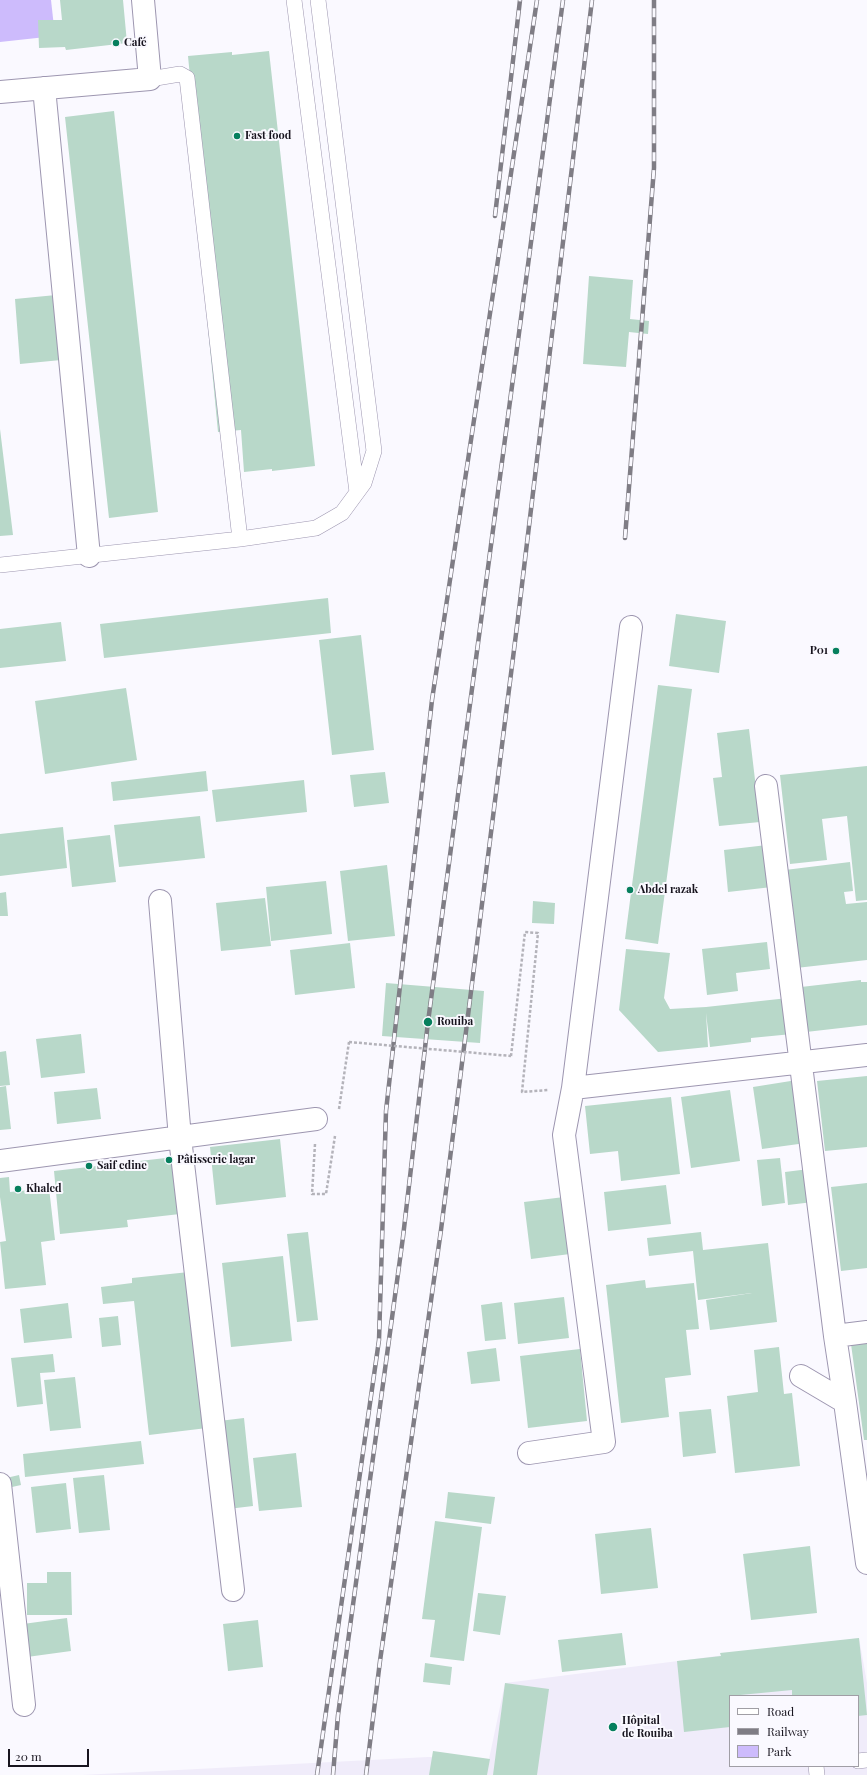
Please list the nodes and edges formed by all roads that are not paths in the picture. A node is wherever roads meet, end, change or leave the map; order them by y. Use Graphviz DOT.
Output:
graph roads {
  1 [pos="143,0"];
  2 [pos="294,0"];
  3 [pos="318,0"];
  4 [pos="150,79"];
  5 [pos="44,88"];
  6 [pos="0,92"];
  7 [pos="357,492"];
  8 [pos="240,539"];
  9 [pos="89,556"];
  10 [pos="0,565"];
  11 [pos="631,627"];
  12 [pos="766,786"];
  13 [pos="160,901"];
  14 [pos="867,1055"];
  15 [pos="801,1062"];
  16 [pos="572,1088"];
  17 [pos="316,1119"];
  18 [pos="180,1138"];
  19 [pos="0,1161"];
  20 [pos="867,1332"];
  21 [pos="835,1336"];
  22 [pos="801,1376"];
  23 [pos="845,1402"];
  24 [pos="529,1453"];
  25 [pos="0,1484"];
  26 [pos="867,1563"];
  27 [pos="233,1590"];
  28 [pos="24,1705"];
  1 -- 4 [label="street"];
  2 -- 7 [label="lane"];
  3 -- 7 [label="lane"];
  4 -- 5 [label="street"];
  4 -- 8 [label="lane"];
  5 -- 6 [label="street"];
  5 -- 9 [label="street"];
  7 -- 8 [label="lane"];
  8 -- 9 [label="lane"];
  9 -- 10 [label="lane"];
  11 -- 16 [label="street"];
  12 -- 15 [label="street"];
  13 -- 18 [label="street"];
  14 -- 15 [label="street"];
  15 -- 16 [label="street"];
  15 -- 21 [label="street"];
  16 -- 24 [label="street"];
  17 -- 18 [label="street"];
  18 -- 19 [label="street"];
  18 -- 27 [label="street"];
  20 -- 21 [label="street"];
  21 -- 23 [label="street"];
  22 -- 23 [label="street"];
  23 -- 26 [label="street"];
  25 -- 28 [label="street"];
}
